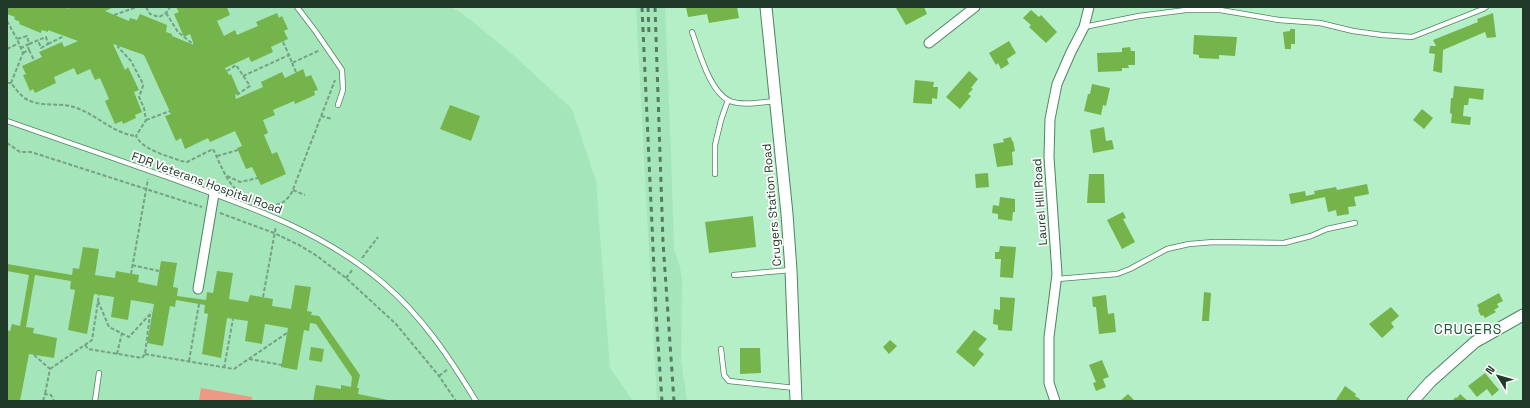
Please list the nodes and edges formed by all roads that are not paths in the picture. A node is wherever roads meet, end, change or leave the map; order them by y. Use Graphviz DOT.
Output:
graph roads {
  1 [pos="297,7"];
  2 [pos="766,7"];
  3 [pos="975,7"];
  4 [pos="1088,7"];
  5 [pos="1486,7"];
  6 [pos="1084,27"];
  7 [pos="692,32"];
  8 [pos="929,43"];
  9 [pos="728,100"];
  10 [pos="776,101"];
  11 [pos="338,105"];
  12 [pos="7,121"];
  13 [pos="715,174"];
  14 [pos="214,194"];
  15 [pos="1355,223"];
  16 [pos="791,270"];
  17 [pos="734,276"];
  18 [pos="1057,279"];
  19 [pos="198,289"];
  20 [pos="1523,315"];
  21 [pos="721,349"];
  22 [pos="99,373"];
  23 [pos="796,388"];
  24 [pos="95,401"];
  25 [pos="476,401"];
  26 [pos="796,401"];
  27 [pos="1055,401"];
  28 [pos="1413,401"];
  1 -- 11 [label="lane"];
  2 -- 10 [label="street, Crugers Station Road"];
  3 -- 8 [label="street"];
  4 -- 6 [label="street, Laurel Hill Road"];
  5 -- 6 [label="lane"];
  6 -- 18 [label="street, Laurel Hill Road"];
  7 -- 9 [label="lane"];
  9 -- 10 [label="lane"];
  9 -- 13 [label="lane"];
  10 -- 16 [label="street, Crugers Station Road"];
  12 -- 14 [label="lane, FDR Veterans Hospital Road"];
  14 -- 19 [label="street"];
  14 -- 25 [label="lane, FDR Veterans Hospital Road"];
  15 -- 18 [label="lane"];
  16 -- 17 [label="lane"];
  16 -- 23 [label="street, Crugers Station Road"];
  18 -- 27 [label="street, Laurel Hill Road"];
  20 -- 28 [label="street"];
  21 -- 23 [label="lane"];
  22 -- 24 [label="lane"];
  23 -- 26 [label="street, Crugers Station Road"];
}
